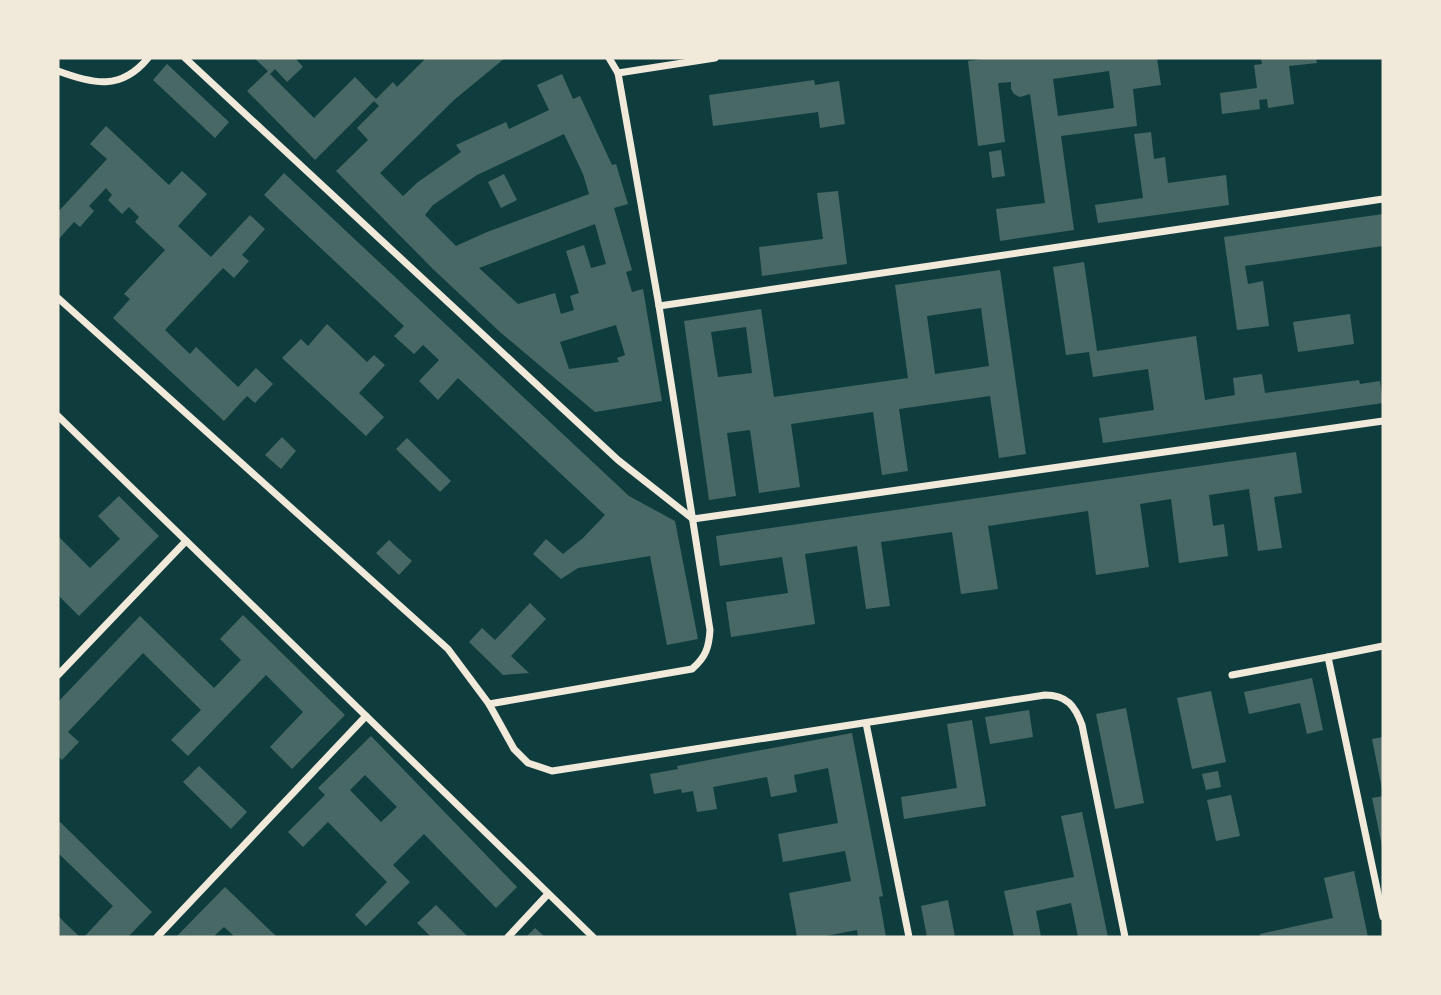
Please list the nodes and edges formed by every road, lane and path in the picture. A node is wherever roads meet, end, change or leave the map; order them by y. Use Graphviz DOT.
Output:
graph roads {
  1 [pos="148,58"];
  2 [pos="185,58"];
  3 [pos="609,58"];
  4 [pos="715,58"];
  5 [pos="58,71"];
  6 [pos="618,72"];
  7 [pos="1383,199"];
  8 [pos="58,298"];
  9 [pos="659,306"];
  10 [pos="58,416"];
  11 [pos="1383,421"];
  12 [pos="693,519"];
  13 [pos="186,541"];
  14 [pos="1383,646"];
  15 [pos="1328,657"];
  16 [pos="58,675"];
  17 [pos="1232,675"];
  18 [pos="489,704"];
  19 [pos="366,716"];
  20 [pos="866,723"];
  21 [pos="548,894"];
  22 [pos="1383,917"];
  23 [pos="157,937"];
  24 [pos="508,937"];
  25 [pos="593,937"];
  26 [pos="909,937"];
  27 [pos="1125,937"];
  1 -- 5 [label="street"];
  2 -- 12 [label="street"];
  3 -- 6 [label="street"];
  4 -- 6 [label="street"];
  6 -- 9 [label="street"];
  7 -- 9 [label="street"];
  8 -- 18 [label="street"];
  9 -- 12 [label="street"];
  10 -- 13 [label="street"];
  11 -- 12 [label="street"];
  12 -- 18 [label="street"];
  13 -- 16 [label="street"];
  13 -- 19 [label="street"];
  14 -- 15 [label="street"];
  15 -- 17 [label="street"];
  15 -- 22 [label="street"];
  18 -- 20 [label="street"];
  19 -- 21 [label="street"];
  19 -- 23 [label="street"];
  20 -- 26 [label="street"];
  20 -- 27 [label="street"];
  21 -- 24 [label="street"];
  21 -- 25 [label="street"];
}
